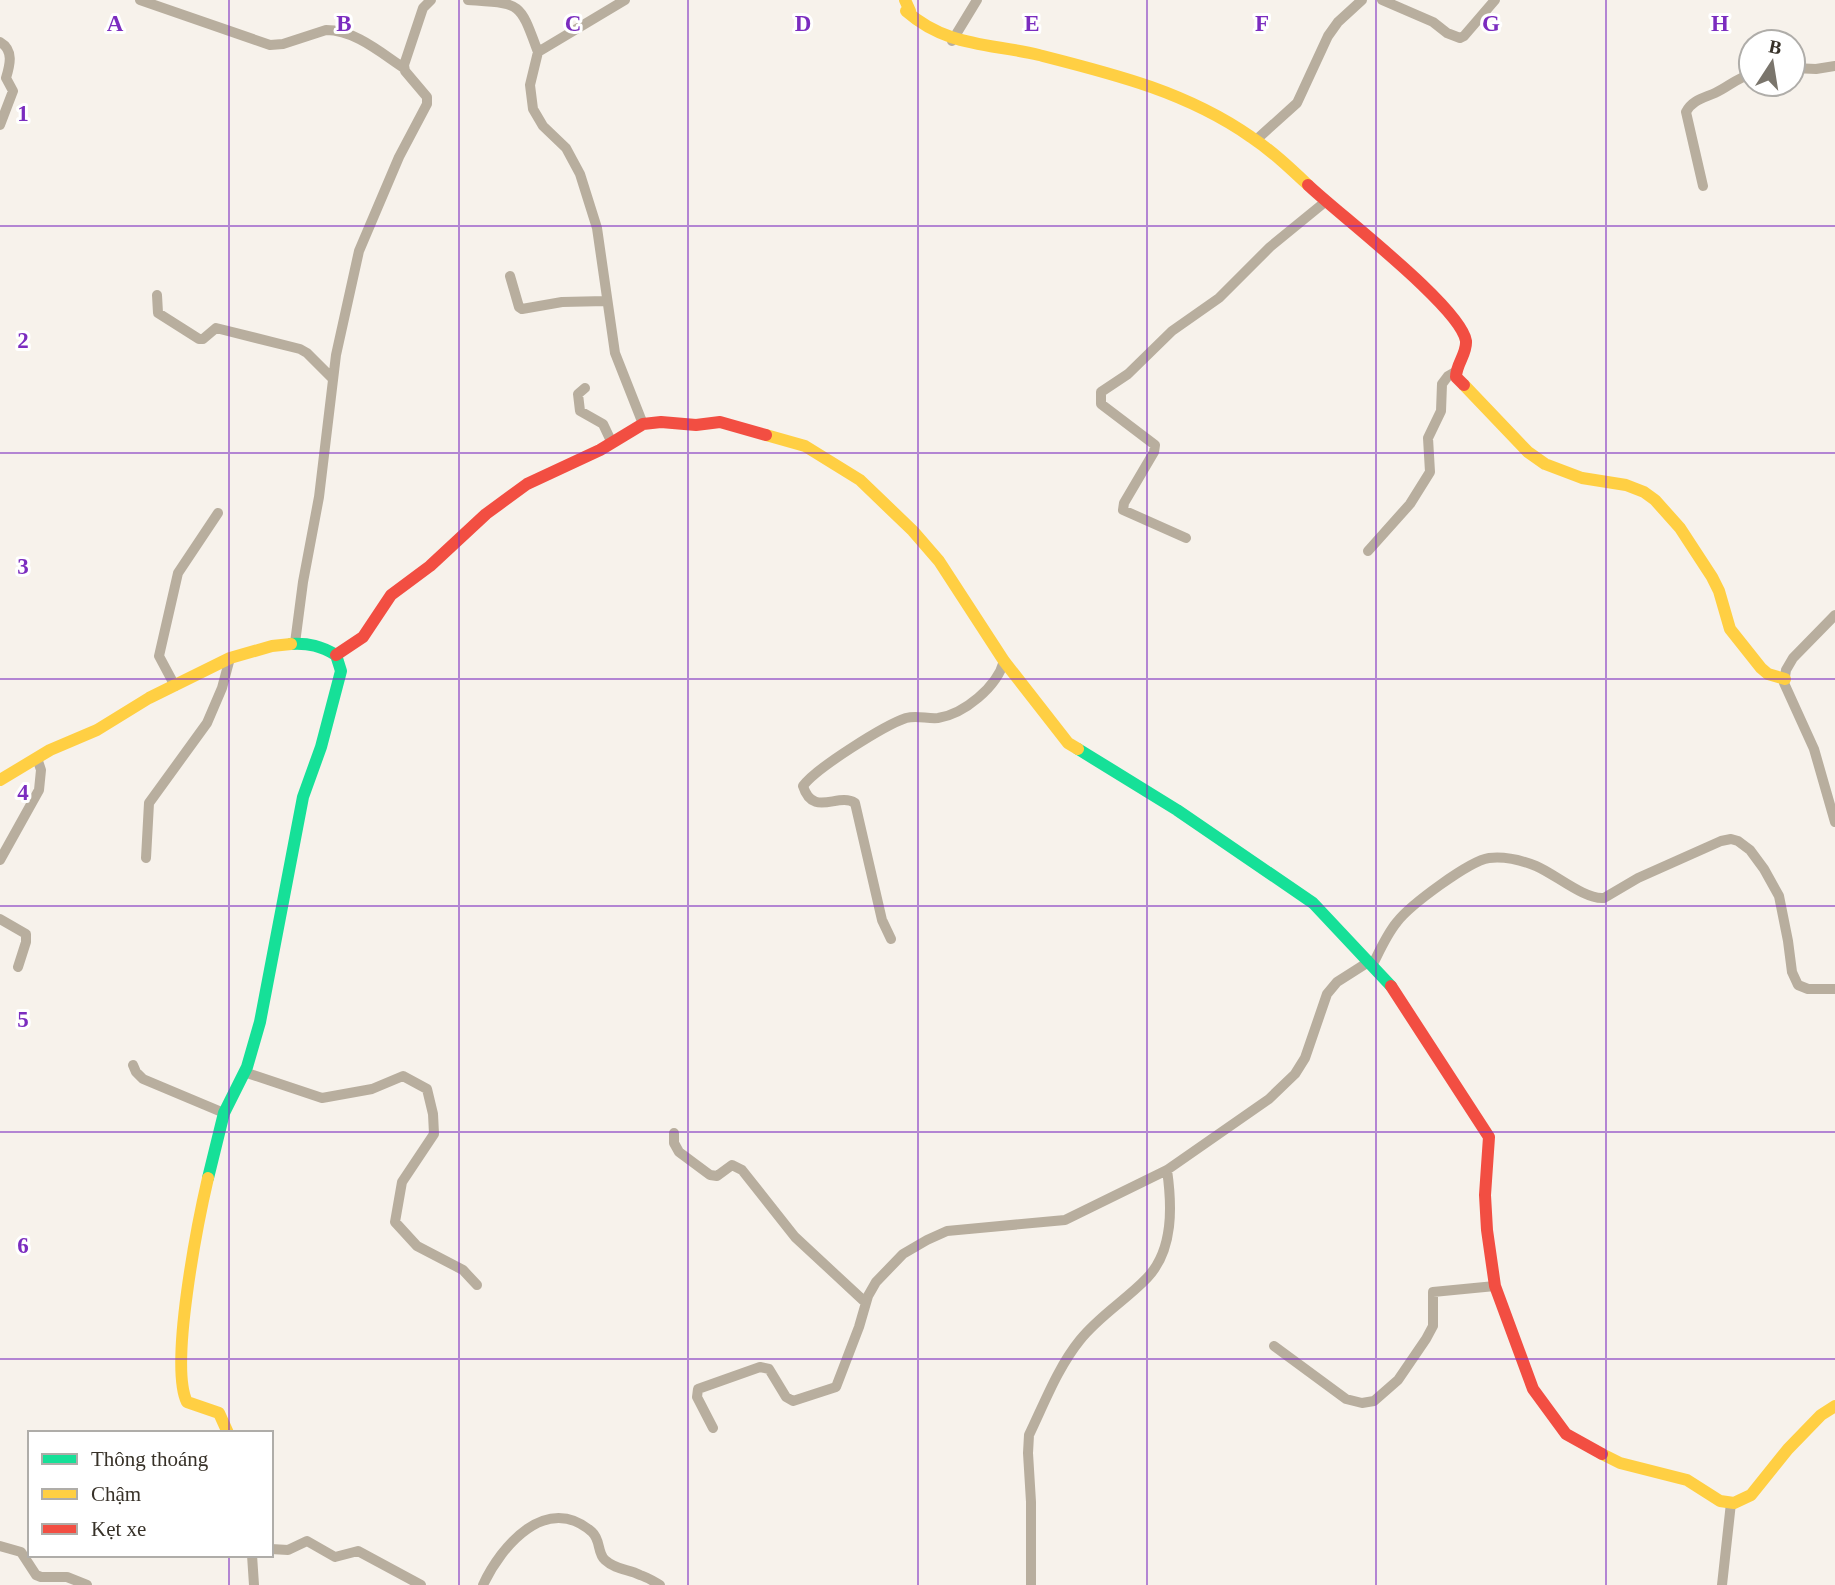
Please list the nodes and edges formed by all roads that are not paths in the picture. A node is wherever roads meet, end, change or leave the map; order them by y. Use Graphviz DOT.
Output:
graph roads {
  1 [pos="140,0"];
  2 [pos="431,0"];
  3 [pos="468,0"];
  4 [pos="625,0"];
  5 [pos="905,0"];
  6 [pos="977,0"];
  7 [pos="1362,0"];
  8 [pos="1382,0"];
  9 [pos="1495,0"];
  10 [pos="504,1"];
  11 [pos="952,40"];
  12 [pos="0,42"];
  13 [pos="538,52"];
  14 [pos="1835,66"];
  15 [pos="404,68"];
  16 [pos="1807,69"];
  17 [pos="1737,78"];
  18 [pos="0,125"];
  19 [pos="1256,140"];
  20 [pos="1703,186"];
  21 [pos="1325,202"];
  22 [pos="510,276"];
  23 [pos="157,295"];
  24 [pos="606,301"];
  25 [pos="1455,372"];
  26 [pos="332,378"];
  27 [pos="584,388"];
  28 [pos="643,424"];
  29 [pos="612,443"];
  30 [pos="218,513"];
  31 [pos="1185,538"];
  32 [pos="1368,551"];
  33 [pos="1835,615"];
  34 [pos="295,643"];
  35 [pos="336,655"];
  36 [pos="230,658"];
  37 [pos="1004,661"];
  38 [pos="1785,678"];
  39 [pos="176,686"];
  40 [pos="37,758"];
  41 [pos="0,780"];
  42 [pos="1835,822"];
  43 [pos="146,858"];
  44 [pos="0,860"];
  45 [pos="0,919"];
  46 [pos="891,939"];
  47 [pos="1371,962"];
  48 [pos="18,967"];
  49 [pos="1835,989"];
  50 [pos="133,1065"];
  51 [pos="244,1072"];
  52 [pos="224,1113"];
  53 [pos="674,1133"];
  54 [pos="1167,1170"];
  55 [pos="477,1285"];
  56 [pos="1495,1286"];
  57 [pos="865,1303"];
  58 [pos="1274,1346"];
  59 [pos="1835,1406"];
  60 [pos="713,1428"];
  61 [pos="227,1431"];
  62 [pos="1731,1503"];
  63 [pos="0,1546"];
  64 [pos="273,1549"];
  65 [pos="253,1557"];
  66 [pos="87,1585"];
  67 [pos="254,1585"];
  68 [pos="421,1585"];
  69 [pos="484,1585"];
  70 [pos="660,1585"];
  71 [pos="1031,1585"];
  72 [pos="1722,1585"];
  1 -- 15 [label="street"];
  2 -- 15 [label="street"];
  3 -- 10 [label="street"];
  4 -- 13 [label="street"];
  5 -- 11 [label="street"];
  6 -- 11 [label="street"];
  7 -- 19 [label="street"];
  8 -- 9 [label="street"];
  10 -- 13 [label="street"];
  11 -- 19 [label="street"];
  12 -- 18 [label="street"];
  13 -- 24 [label="street"];
  14 -- 16 [label="street"];
  15 -- 26 [label="street"];
  17 -- 20 [label="street"];
  19 -- 21 [label="street"];
  21 -- 25 [label="street"];
  21 -- 31 [label="street"];
  22 -- 24 [label="street"];
  23 -- 26 [label="street"];
  24 -- 28 [label="street"];
  25 -- 32 [label="street"];
  25 -- 38 [label="street"];
  26 -- 34 [label="street"];
  27 -- 29 [label="street"];
  28 -- 29 [label="street"];
  28 -- 37 [label="street"];
  29 -- 35 [label="street"];
  30 -- 39 [label="street"];
  33 -- 38 [label="street"];
  34 -- 35 [label="street"];
  34 -- 36 [label="street"];
  35 -- 51 [label="street"];
  36 -- 39 [label="street"];
  36 -- 43 [label="street"];
  37 -- 46 [label="street"];
  37 -- 47 [label="street"];
  38 -- 42 [label="street"];
  39 -- 40 [label="street"];
  40 -- 41 [label="street"];
  40 -- 44 [label="street"];
  45 -- 48 [label="street"];
  47 -- 49 [label="street"];
  47 -- 54 [label="street"];
  47 -- 56 [label="street"];
  50 -- 52 [label="street"];
  51 -- 52 [label="street"];
  51 -- 55 [label="street"];
  52 -- 61 [label="street"];
  53 -- 57 [label="street"];
  54 -- 57 [label="street"];
  54 -- 71 [label="street"];
  56 -- 58 [label="street"];
  56 -- 62 [label="street"];
  57 -- 60 [label="street"];
  59 -- 62 [label="street"];
  62 -- 72 [label="street"];
  63 -- 66 [label="street"];
  64 -- 68 [label="street"];
  65 -- 67 [label="street"];
  69 -- 70 [label="street"];
}
